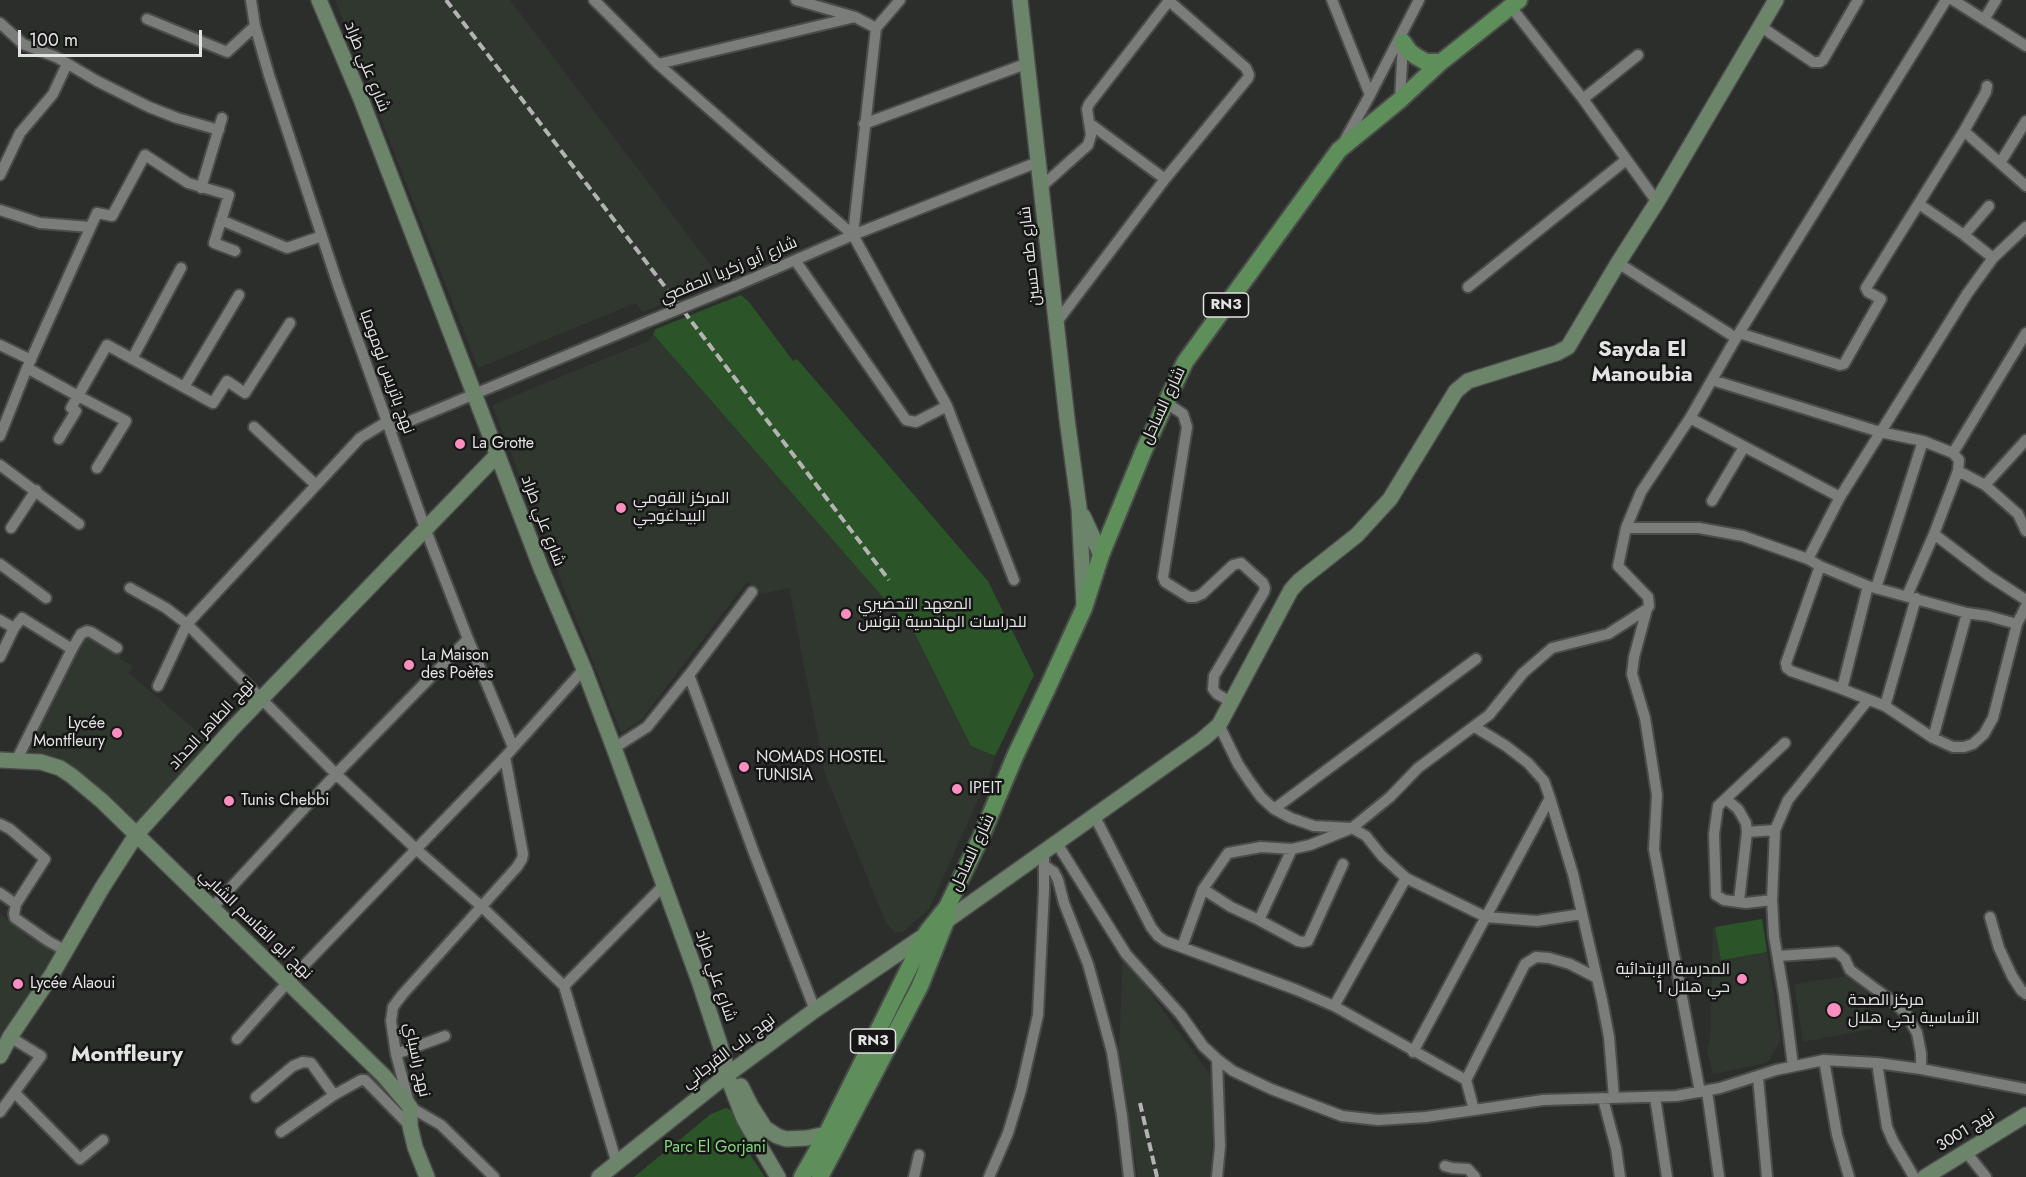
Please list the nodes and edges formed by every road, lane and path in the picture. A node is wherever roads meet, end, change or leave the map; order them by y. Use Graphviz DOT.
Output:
graph roads {
  1 [pos="251,0"];
  2 [pos="319,0"];
  3 [pos="594,0"];
  4 [pos="795,0"];
  5 [pos="900,0"];
  6 [pos="1332,0"];
  7 [pos="1419,0"];
  8 [pos="1776,0"];
  9 [pos="1858,0"];
  10 [pos="1947,0"];
  11 [pos="1953,0"];
  12 [pos="1996,0"];
  13 [pos="1168,1"];
  14 [pos="1024,4"];
  15 [pos="1515,4"];
  16 [pos="855,17"];
  17 [pos="1985,18"];
  18 [pos="147,19"];
  19 [pos="0,24"];
  20 [pos="255,26"];
  21 [pos="1760,26"];
  22 [pos="876,28"];
  23 [pos="1403,36"];
  24 [pos="2026,46"];
  25 [pos="1638,55"];
  26 [pos="1441,62"];
  27 [pos="1028,63"];
  28 [pos="67,64"];
  29 [pos="658,64"];
  30 [pos="1987,86"];
  31 [pos="1370,95"];
  32 [pos="1400,99"];
  33 [pos="1583,99"];
  34 [pos="222,118"];
  35 [pos="2026,121"];
  36 [pos="1089,123"];
  37 [pos="864,124"];
  38 [pos="219,130"];
  39 [pos="1964,131"];
  40 [pos="1339,150"];
  41 [pos="1626,159"];
  42 [pos="1038,162"];
  43 [pos="2000,163"];
  44 [pos="1,169"];
  45 [pos="1165,179"];
  46 [pos="2026,186"];
  47 [pos="1041,187"];
  48 [pos="201,188"];
  49 [pos="1657,202"];
  50 [pos="1919,204"];
  51 [pos="1989,206"];
  52 [pos="1,213"];
  53 [pos="221,220"];
  54 [pos="90,227"];
  55 [pos="2026,227"];
  56 [pos="853,235"];
  57 [pos="1964,235"];
  58 [pos="322,236"];
  59 [pos="236,251"];
  60 [pos="1993,258"];
  61 [pos="795,260"];
  62 [pos="1618,263"];
  63 [pos="181,268"];
  64 [pos="1468,287"];
  65 [pos="239,295"];
  66 [pos="290,323"];
  67 [pos="1056,323"];
  68 [pos="2026,333"];
  69 [pos="1737,335"];
  70 [pos="0,345"];
  71 [pos="2022,347"];
  72 [pos="132,359"];
  73 [pos="29,364"];
  74 [pos="1712,380"];
  75 [pos="184,387"];
  76 [pos="474,394"];
  77 [pos="78,396"];
  78 [pos="1165,402"];
  79 [pos="947,406"];
  80 [pos="1690,417"];
  81 [pos="389,425"];
  82 [pos="254,427"];
  83 [pos="1880,432"];
  84 [pos="0,436"];
  85 [pos="59,440"];
  86 [pos="2026,440"];
  87 [pos="1923,441"];
  88 [pos="1744,447"];
  89 [pos="1953,453"];
  90 [pos="497,455"];
  91 [pos="0,465"];
  92 [pos="97,468"];
  93 [pos="1958,471"];
  94 [pos="316,485"];
  95 [pos="1985,485"];
  96 [pos="36,490"];
  97 [pos="1840,497"];
  98 [pos="1712,501"];
  99 [pos="1079,508"];
  100 [pos="2022,512"];
  101 [pos="79,524"];
  102 [pos="11,528"];
  103 [pos="425,528"];
  104 [pos="1626,528"];
  105 [pos="2026,531"];
  106 [pos="1934,534"];
  107 [pos="1101,555"];
  108 [pos="1808,559"];
  109 [pos="0,564"];
  110 [pos="1820,566"];
  111 [pos="1014,580"];
  112 [pos="1872,587"];
  113 [pos="130,588"];
  114 [pos="752,592"];
  115 [pos="1911,597"];
  116 [pos="46,598"];
  117 [pos="2026,600"];
  118 [pos="2026,606"];
  119 [pos="1084,608"];
  120 [pos="1647,609"];
  121 [pos="1967,614"];
  122 [pos="0,620"];
  123 [pos="187,624"];
  124 [pos="2017,624"];
  125 [pos="14,628"];
  126 [pos="468,639"];
  127 [pos="117,648"];
  128 [pos="72,649"];
  129 [pos="0,657"];
  130 [pos="1476,659"];
  131 [pos="584,669"];
  132 [pos="689,675"];
  133 [pos="158,686"];
  134 [pos="1842,689"];
  135 [pos="262,699"];
  136 [pos="1868,700"];
  137 [pos="1231,702"];
  138 [pos="1885,706"];
  139 [pos="1219,725"];
  140 [pos="1475,727"];
  141 [pos="1933,738"];
  142 [pos="1785,743"];
  143 [pos="513,747"];
  144 [pos="615,748"];
  145 [pos="505,757"];
  146 [pos="0,760"];
  147 [pos="16,761"];
  148 [pos="336,774"];
  149 [pos="1550,798"];
  150 [pos="1726,800"];
  151 [pos="1275,809"];
  152 [pos="1094,815"];
  153 [pos="0,824"];
  154 [pos="1352,828"];
  155 [pos="1775,830"];
  156 [pos="1747,832"];
  157 [pos="136,835"];
  158 [pos="416,849"];
  159 [pos="1292,849"];
  160 [pos="1048,852"];
  161 [pos="1343,864"];
  162 [pos="1406,878"];
  163 [pos="664,885"];
  164 [pos="1203,889"];
  165 [pos="0,893"];
  166 [pos="1772,900"];
  167 [pos="1739,901"];
  168 [pos="16,904"];
  169 [pos="481,906"];
  170 [pos="212,908"];
  171 [pos="946,914"];
  172 [pos="1582,915"];
  173 [pos="1486,917"];
  174 [pos="1990,917"];
  175 [pos="1259,920"];
  176 [pos="927,932"];
  177 [pos="1182,947"];
  178 [pos="66,951"];
  179 [pos="1778,956"];
  180 [pos="885,963"];
  181 [pos="905,978"];
  182 [pos="1597,978"];
  183 [pos="288,982"];
  184 [pos="564,986"];
  185 [pos="920,986"];
  186 [pos="2026,994"];
  187 [pos="1334,1006"];
  188 [pos="815,1010"];
  189 [pos="445,1036"];
  190 [pos="10,1037"];
  191 [pos="237,1039"];
  192 [pos="1413,1052"];
  193 [pos="396,1054"];
  194 [pos="0,1056"];
  195 [pos="1217,1059"];
  196 [pos="1824,1060"];
  197 [pos="1877,1063"];
  198 [pos="1794,1066"];
  199 [pos="1921,1069"];
  200 [pos="730,1073"];
  201 [pos="1758,1077"];
  202 [pos="1466,1080"];
  203 [pos="2026,1089"];
  204 [pos="1704,1091"];
  205 [pos="15,1093"];
  206 [pos="334,1095"];
  207 [pos="256,1097"];
  208 [pos="1655,1097"];
  209 [pos="1614,1098"];
  210 [pos="1603,1099"];
  211 [pos="410,1107"];
  212 [pos="1474,1110"];
  213 [pos="0,1112"];
  214 [pos="2025,1118"];
  215 [pos="410,1125"];
  216 [pos="844,1129"];
  217 [pos="281,1132"];
  218 [pos="826,1135"];
  219 [pos="103,1140"];
  220 [pos="1966,1152"];
  221 [pos="919,1155"];
  222 [pos="617,1164"];
  223 [pos="1445,1166"];
  224 [pos="1929,1176"];
  225 [pos="427,1177"];
  226 [pos="494,1177"];
  227 [pos="599,1177"];
  228 [pos="778,1177"];
  229 [pos="802,1177"];
  230 [pos="820,1177"];
  231 [pos="914,1177"];
  232 [pos="988,1177"];
  233 [pos="1130,1177"];
  234 [pos="1216,1177"];
  235 [pos="1475,1177"];
  236 [pos="1620,1177"];
  237 [pos="1667,1177"];
  238 [pos="1719,1177"];
  239 [pos="1767,1177"];
  240 [pos="1849,1177"];
  241 [pos="1914,1177"];
  242 [pos="1986,1177"];
  1 -- 20 [label="street, نهج باتريس لومومبا"];
  2 -- 76 [label="street, شارع علي طراد"];
  3 -- 29 [label="street"];
  4 -- 16 [label="street"];
  5 -- 22 [label="street"];
  6 -- 31 [label="street"];
  7 -- 23 [label="street"];
  8 -- 21 [label="street"];
  9 -- 21 [label="street"];
  10 -- 69 [label="street"];
  11 -- 17 [label="street"];
  12 -- 17 [label="street"];
  13 -- 36 [label="street"];
  13 -- 45 [label="street"];
  14 -- 27 [label="street, شارع طه حسين"];
  15 -- 26 [label="main road, شارع الساحل / RN3"];
  15 -- 33 [label="street"];
  16 -- 22 [label="street"];
  16 -- 29 [label="street"];
  17 -- 24 [label="street"];
  18 -- 20 [label="street"];
  19 -- 28 [label="street"];
  20 -- 58 [label="street, نهج باتريس لومومبا"];
  21 -- 49 [label="street"];
  22 -- 37 [label="street"];
  23 -- 26 [label="main road"];
  23 -- 31 [label="street"];
  23 -- 32 [label="street"];
  25 -- 33 [label="street"];
  26 -- 32 [label="main road, شارع الساحل / RN3"];
  27 -- 37 [label="street"];
  27 -- 42 [label="street, شارع طه حسين"];
  28 -- 38 [label="street"];
  28 -- 44 [label="street"];
  29 -- 56 [label="street"];
  30 -- 39 [label="street"];
  31 -- 40 [label="street"];
  32 -- 40 [label="main road, شارع الساحل / RN3"];
  33 -- 41 [label="street"];
  34 -- 38 [label="street"];
  35 -- 43 [label="street"];
  36 -- 45 [label="street"];
  36 -- 47 [label="street"];
  37 -- 56 [label="street"];
  38 -- 48 [label="street"];
  39 -- 43 [label="street"];
  39 -- 50 [label="street"];
  40 -- 78 [label="main road, شارع الساحل / RN3"];
  41 -- 49 [label="street"];
  41 -- 64 [label="street"];
  42 -- 47 [label="street, شارع طه حسين"];
  42 -- 56 [label="street, شارع أبو زكريا الحفصي"];
  43 -- 46 [label="street"];
  45 -- 67 [label="street"];
  47 -- 67 [label="street, شارع طه حسين"];
  48 -- 53 [label="street"];
  48 -- 54 [label="street"];
  49 -- 62 [label="street"];
  50 -- 57 [label="street"];
  50 -- 69 [label="street"];
  51 -- 57 [label="street"];
  52 -- 54 [label="street"];
  53 -- 58 [label="street"];
  53 -- 59 [label="street"];
  54 -- 73 [label="street"];
  55 -- 60 [label="street"];
  56 -- 61 [label="street, شارع أبو زكريا الحفصي"];
  56 -- 79 [label="street"];
  57 -- 60 [label="street"];
  58 -- 81 [label="street, نهج باتريس لومومبا"];
  60 -- 83 [label="street"];
  61 -- 76 [label="street, شارع أبو زكريا الحفصي, bridge"];
  61 -- 79 [label="street"];
  62 -- 69 [label="street"];
  62 -- 137 [label="street"];
  63 -- 72 [label="street"];
  65 -- 75 [label="street"];
  66 -- 75 [label="street"];
  67 -- 99 [label="street, شارع طه حسين"];
  68 -- 71 [label="street"];
  69 -- 74 [label="street"];
  70 -- 73 [label="street"];
  71 -- 89 [label="street"];
  72 -- 75 [label="street"];
  72 -- 77 [label="street"];
  73 -- 77 [label="street"];
  73 -- 84 [label="street"];
  74 -- 80 [label="street"];
  74 -- 83 [label="street"];
  76 -- 81 [label="street, شارع أبو زكريا الحفصي"];
  76 -- 90 [label="street, شارع علي طراد"];
  77 -- 85 [label="street"];
  77 -- 92 [label="street"];
  78 -- 107 [label="main road, شارع الساحل / RN3"];
  78 -- 137 [label="street"];
  79 -- 111 [label="street"];
  80 -- 88 [label="street"];
  80 -- 104 [label="street"];
  81 -- 94 [label="street, شارع أبو زكريا الحفصي"];
  81 -- 103 [label="street, نهج باتريس لومومبا"];
  82 -- 94 [label="street"];
  83 -- 87 [label="street"];
  83 -- 97 [label="street"];
  86 -- 95 [label="street"];
  87 -- 89 [label="street"];
  87 -- 112 [label="street"];
  88 -- 97 [label="street"];
  88 -- 98 [label="street"];
  89 -- 93 [label="street"];
  90 -- 103 [label="street, نهج الطاهر الحداد"];
  90 -- 131 [label="street, شارع علي طراد"];
  91 -- 96 [label="street"];
  93 -- 95 [label="street"];
  93 -- 106 [label="street"];
  94 -- 123 [label="street, شارع أبو زكريا الحفصي"];
  95 -- 100 [label="street"];
  96 -- 101 [label="street"];
  96 -- 102 [label="street"];
  97 -- 108 [label="street"];
  99 -- 107 [label="street"];
  99 -- 119 [label="street"];
  100 -- 105 [label="street"];
  103 -- 126 [label="street, نهج باتريس لومومبا"];
  103 -- 135 [label="street, نهج الطاهر الحداد"];
  104 -- 108 [label="street"];
  104 -- 120 [label="street"];
  106 -- 115 [label="street"];
  106 -- 117 [label="street"];
  107 -- 119 [label="main road, شارع الساحل / RN3"];
  108 -- 110 [label="street"];
  109 -- 116 [label="street"];
  110 -- 112 [label="street"];
  110 -- 134 [label="street"];
  112 -- 115 [label="street"];
  112 -- 134 [label="street"];
  113 -- 123 [label="street"];
  114 -- 132 [label="street"];
  115 -- 121 [label="street"];
  115 -- 138 [label="street"];
  118 -- 124 [label="street"];
  119 -- 171 [label="main road, شارع الساحل / RN3, bridge"];
  120 -- 140 [label="street"];
  120 -- 204 [label="street"];
  121 -- 124 [label="street"];
  121 -- 141 [label="street"];
  122 -- 125 [label="street"];
  123 -- 133 [label="street, شارع أبو زكريا الحفصي"];
  123 -- 135 [label="street"];
  124 -- 141 [label="street"];
  125 -- 128 [label="street"];
  125 -- 129 [label="street"];
  126 -- 143 [label="street, نهج باتريس لومومبا"];
  126 -- 148 [label="street"];
  127 -- 128 [label="street"];
  128 -- 147 [label="street"];
  130 -- 151 [label="street"];
  131 -- 143 [label="street"];
  131 -- 144 [label="street, شارع علي طراد"];
  132 -- 144 [label="street"];
  132 -- 188 [label="street"];
  134 -- 136 [label="street"];
  135 -- 148 [label="street"];
  135 -- 157 [label="street, نهج الطاهر الحداد"];
  136 -- 138 [label="street"];
  136 -- 155 [label="street"];
  137 -- 139 [label="street"];
  138 -- 141 [label="street"];
  139 -- 151 [label="street"];
  139 -- 152 [label="street"];
  140 -- 149 [label="street"];
  140 -- 154 [label="street"];
  142 -- 150 [label="street"];
  143 -- 145 [label="street"];
  144 -- 163 [label="street, شارع علي طراد"];
  145 -- 158 [label="street"];
  145 -- 169 [label="street"];
  146 -- 147 [label="street, نهج أبو القاسم الشابي"];
  147 -- 157 [label="street, نهج أبو القاسم الشابي"];
  148 -- 158 [label="street"];
  148 -- 170 [label="street"];
  149 -- 172 [label="street"];
  149 -- 173 [label="street"];
  150 -- 156 [label="street"];
  150 -- 167 [label="street"];
  151 -- 154 [label="street"];
  152 -- 160 [label="street"];
  152 -- 177 [label="street"];
  153 -- 168 [label="street"];
  154 -- 159 [label="street"];
  154 -- 162 [label="street"];
  155 -- 156 [label="street"];
  155 -- 166 [label="street"];
  156 -- 167 [label="street"];
  157 -- 170 [label="street, نهج أبو القاسم الشابي"];
  157 -- 178 [label="street, نهج الطاهر الحداد"];
  158 -- 169 [label="street"];
  158 -- 183 [label="street"];
  159 -- 164 [label="street"];
  159 -- 175 [label="street"];
  160 -- 171 [label="street"];
  160 -- 195 [label="street"];
  160 -- 232 [label="street"];
  160 -- 233 [label="street"];
  161 -- 175 [label="street"];
  162 -- 173 [label="street"];
  162 -- 187 [label="street"];
  163 -- 184 [label="street"];
  163 -- 200 [label="street, شارع علي طراد"];
  164 -- 175 [label="street"];
  164 -- 177 [label="street"];
  165 -- 168 [label="street"];
  166 -- 167 [label="street"];
  166 -- 179 [label="street"];
  168 -- 178 [label="street"];
  169 -- 184 [label="street"];
  169 -- 193 [label="street, نهج راسباي"];
  170 -- 183 [label="street, نهج أبو القاسم الشابي"];
  171 -- 176 [label="main road, RN3"];
  171 -- 185 [label="main road, RN3"];
  172 -- 173 [label="street"];
  172 -- 182 [label="street"];
  173 -- 192 [label="street"];
  174 -- 186 [label="street"];
  176 -- 180 [label="street, نهج باب القرجاني"];
  176 -- 181 [label="main road, RN3"];
  177 -- 187 [label="street"];
  178 -- 190 [label="street, نهج الطاهر الحداد"];
  179 -- 198 [label="street"];
  179 -- 199 [label="street"];
  180 -- 181 [label="street"];
  180 -- 188 [label="street, نهج باب القرجاني"];
  181 -- 185 [label="street"];
  181 -- 218 [label="main road, RN3"];
  182 -- 202 [label="street"];
  182 -- 209 [label="street"];
  183 -- 191 [label="street"];
  183 -- 211 [label="street, نهج أبو القاسم الشابي"];
  184 -- 222 [label="street"];
  185 -- 216 [label="main road, RN3"];
  187 -- 192 [label="street"];
  188 -- 200 [label="street, نهج باب القرجاني"];
  189 -- 193 [label="street"];
  190 -- 194 [label="street, نهج الطاهر الحداد"];
  190 -- 205 [label="street"];
  192 -- 202 [label="street"];
  193 -- 211 [label="street, نهج راسباي"];
  195 -- 212 [label="street"];
  195 -- 234 [label="street"];
  196 -- 197 [label="street"];
  196 -- 198 [label="street"];
  196 -- 240 [label="street"];
  197 -- 199 [label="street"];
  197 -- 241 [label="street"];
  198 -- 201 [label="street"];
  199 -- 203 [label="street"];
  200 -- 218 [label="street, شارع علي طراد"];
  200 -- 222 [label="street, نهج باب القرجاني"];
  200 -- 228 [label="street, شارع علي طراد"];
  201 -- 204 [label="street"];
  201 -- 239 [label="street"];
  202 -- 212 [label="street"];
  204 -- 208 [label="street"];
  204 -- 238 [label="street"];
  205 -- 213 [label="street"];
  205 -- 219 [label="street"];
  206 -- 207 [label="street"];
  206 -- 215 [label="street"];
  206 -- 217 [label="street"];
  208 -- 209 [label="street"];
  208 -- 237 [label="street"];
  209 -- 210 [label="street"];
  210 -- 212 [label="street"];
  210 -- 236 [label="street"];
  211 -- 215 [label="street"];
  211 -- 226 [label="street, نهج راسباي"];
  214 -- 220 [label="street, نهج 3001"];
  215 -- 225 [label="street"];
  216 -- 218 [label="street, شارع علي طراد"];
  216 -- 230 [label="main road, RN3"];
  218 -- 229 [label="main road, RN3"];
  220 -- 224 [label="street, نهج 3001"];
  220 -- 242 [label="street"];
  221 -- 231 [label="street"];
  222 -- 227 [label="street, نهج باب القرجاني"];
  223 -- 235 [label="street"];
}
